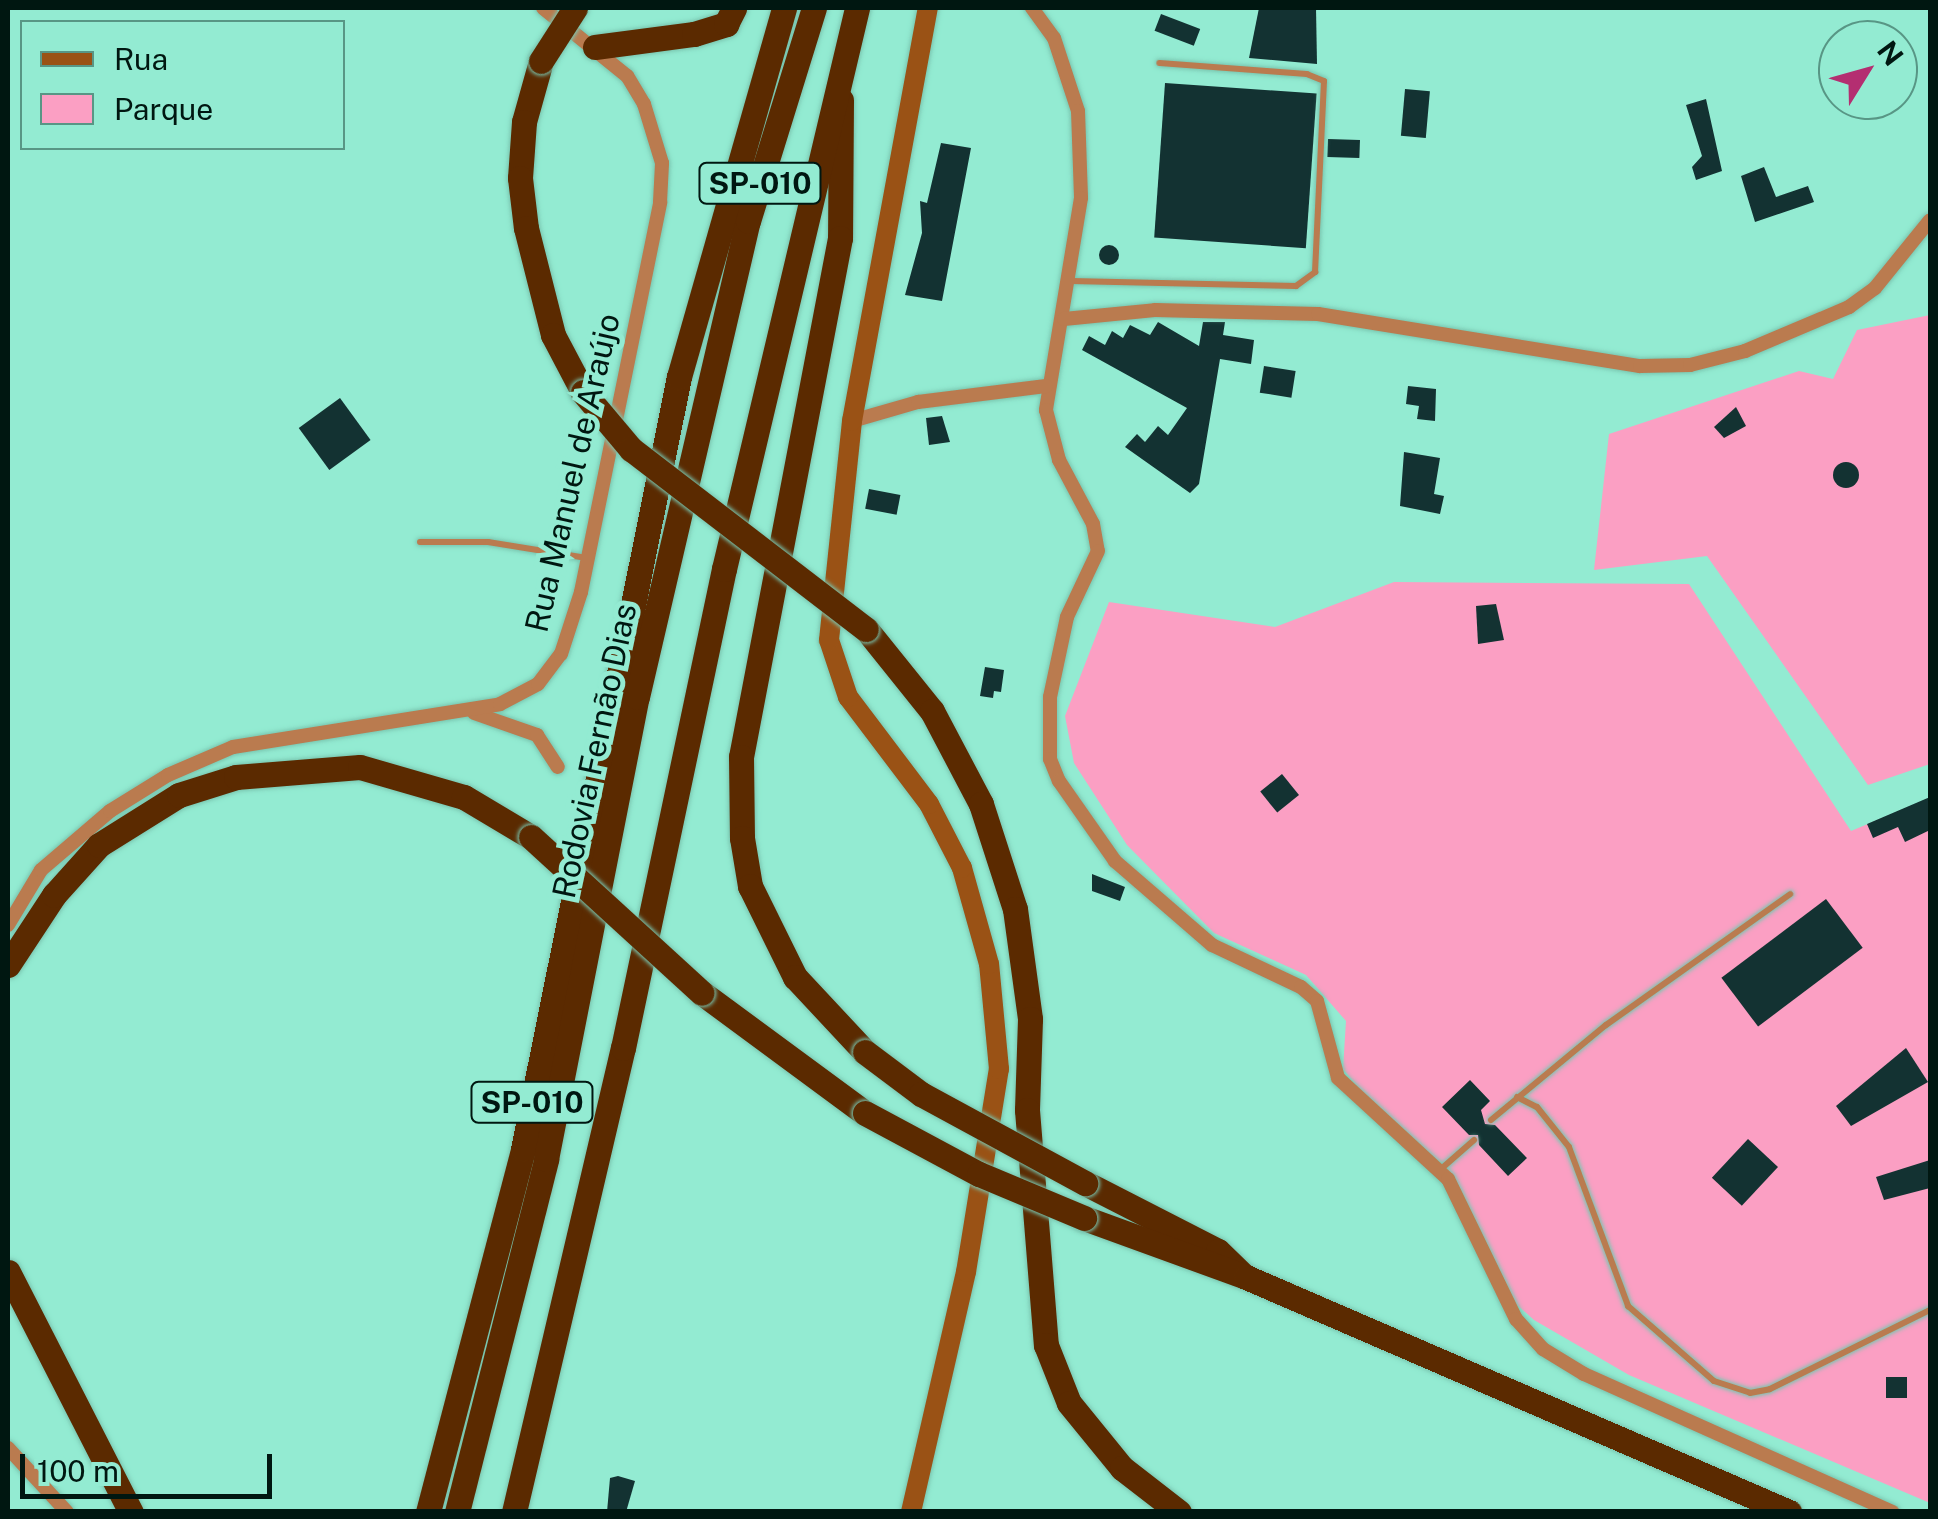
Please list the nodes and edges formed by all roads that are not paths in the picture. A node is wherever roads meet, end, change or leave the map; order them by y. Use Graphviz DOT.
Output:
graph roads {
  1 [pos="543,8"];
  2 [pos="575,8"];
  3 [pos="734,8"];
  4 [pos="784,8"];
  5 [pos="814,8"];
  6 [pos="857,8"];
  7 [pos="928,8"];
  8 [pos="1032,8"];
  9 [pos="595,46"];
  10 [pos="1159,62"];
  11 [pos="838,81"];
  12 [pos="1930,220"];
  13 [pos="1071,280"];
  14 [pos="1064,319"];
  15 [pos="1046,386"];
  16 [pos="852,421"];
  17 [pos="420,542"];
  18 [pos="587,558"];
  19 [pos="468,712"];
  20 [pos="558,767"];
  21 [pos="1790,894"];
  22 [pos="8,926"];
  23 [pos="8,965"];
  24 [pos="1516,1097"];
  25 [pos="1491,1120"];
  26 [pos="1474,1140"];
  27 [pos="1440,1170"];
  28 [pos="8,1272"];
  29 [pos="1246,1278"];
  30 [pos="1930,1310"];
  31 [pos="8,1448"];
  32 [pos="914,1503"];
  33 [pos="67,1512"];
  34 [pos="131,1512"];
  35 [pos="428,1512"];
  36 [pos="457,1512"];
  37 [pos="514,1512"];
  38 [pos="1180,1512"];
  39 [pos="1790,1512"];
  40 [pos="1893,1512"];
  1 -- 9 [label="street, Rua Manuel de Araújo"];
  2 -- 38 [label="highway, bridge"];
  3 -- 9 [label="highway"];
  4 -- 35 [label="highway, Rodovia Fernão Dias / SP-010"];
  5 -- 36 [label="highway, Rodovia Fernão Dias / SP-010"];
  6 -- 11 [label="highway"];
  7 -- 16 [label="street"];
  8 -- 13 [label="street"];
  9 -- 18 [label="street, Rua Manuel de Araújo"];
  10 -- 13 [label="lane"];
  11 -- 29 [label="highway, bridge"];
  11 -- 37 [label="highway"];
  12 -- 14 [label="street"];
  13 -- 14 [label="street"];
  14 -- 15 [label="street"];
  15 -- 16 [label="street"];
  15 -- 27 [label="street"];
  16 -- 32 [label="street"];
  17 -- 18 [label="lane"];
  18 -- 19 [label="street, Rua Manuel de Araújo"];
  19 -- 20 [label="street"];
  19 -- 22 [label="street, Rua Manuel de Araújo"];
  21 -- 24 [label="lane"];
  23 -- 29 [label="highway, bridge"];
  24 -- 25 [label="lane"];
  24 -- 30 [label="lane"];
  26 -- 27 [label="lane"];
  27 -- 40 [label="street"];
  28 -- 34 [label="highway"];
  29 -- 39 [label="highway"];
  31 -- 33 [label="street"];
}
